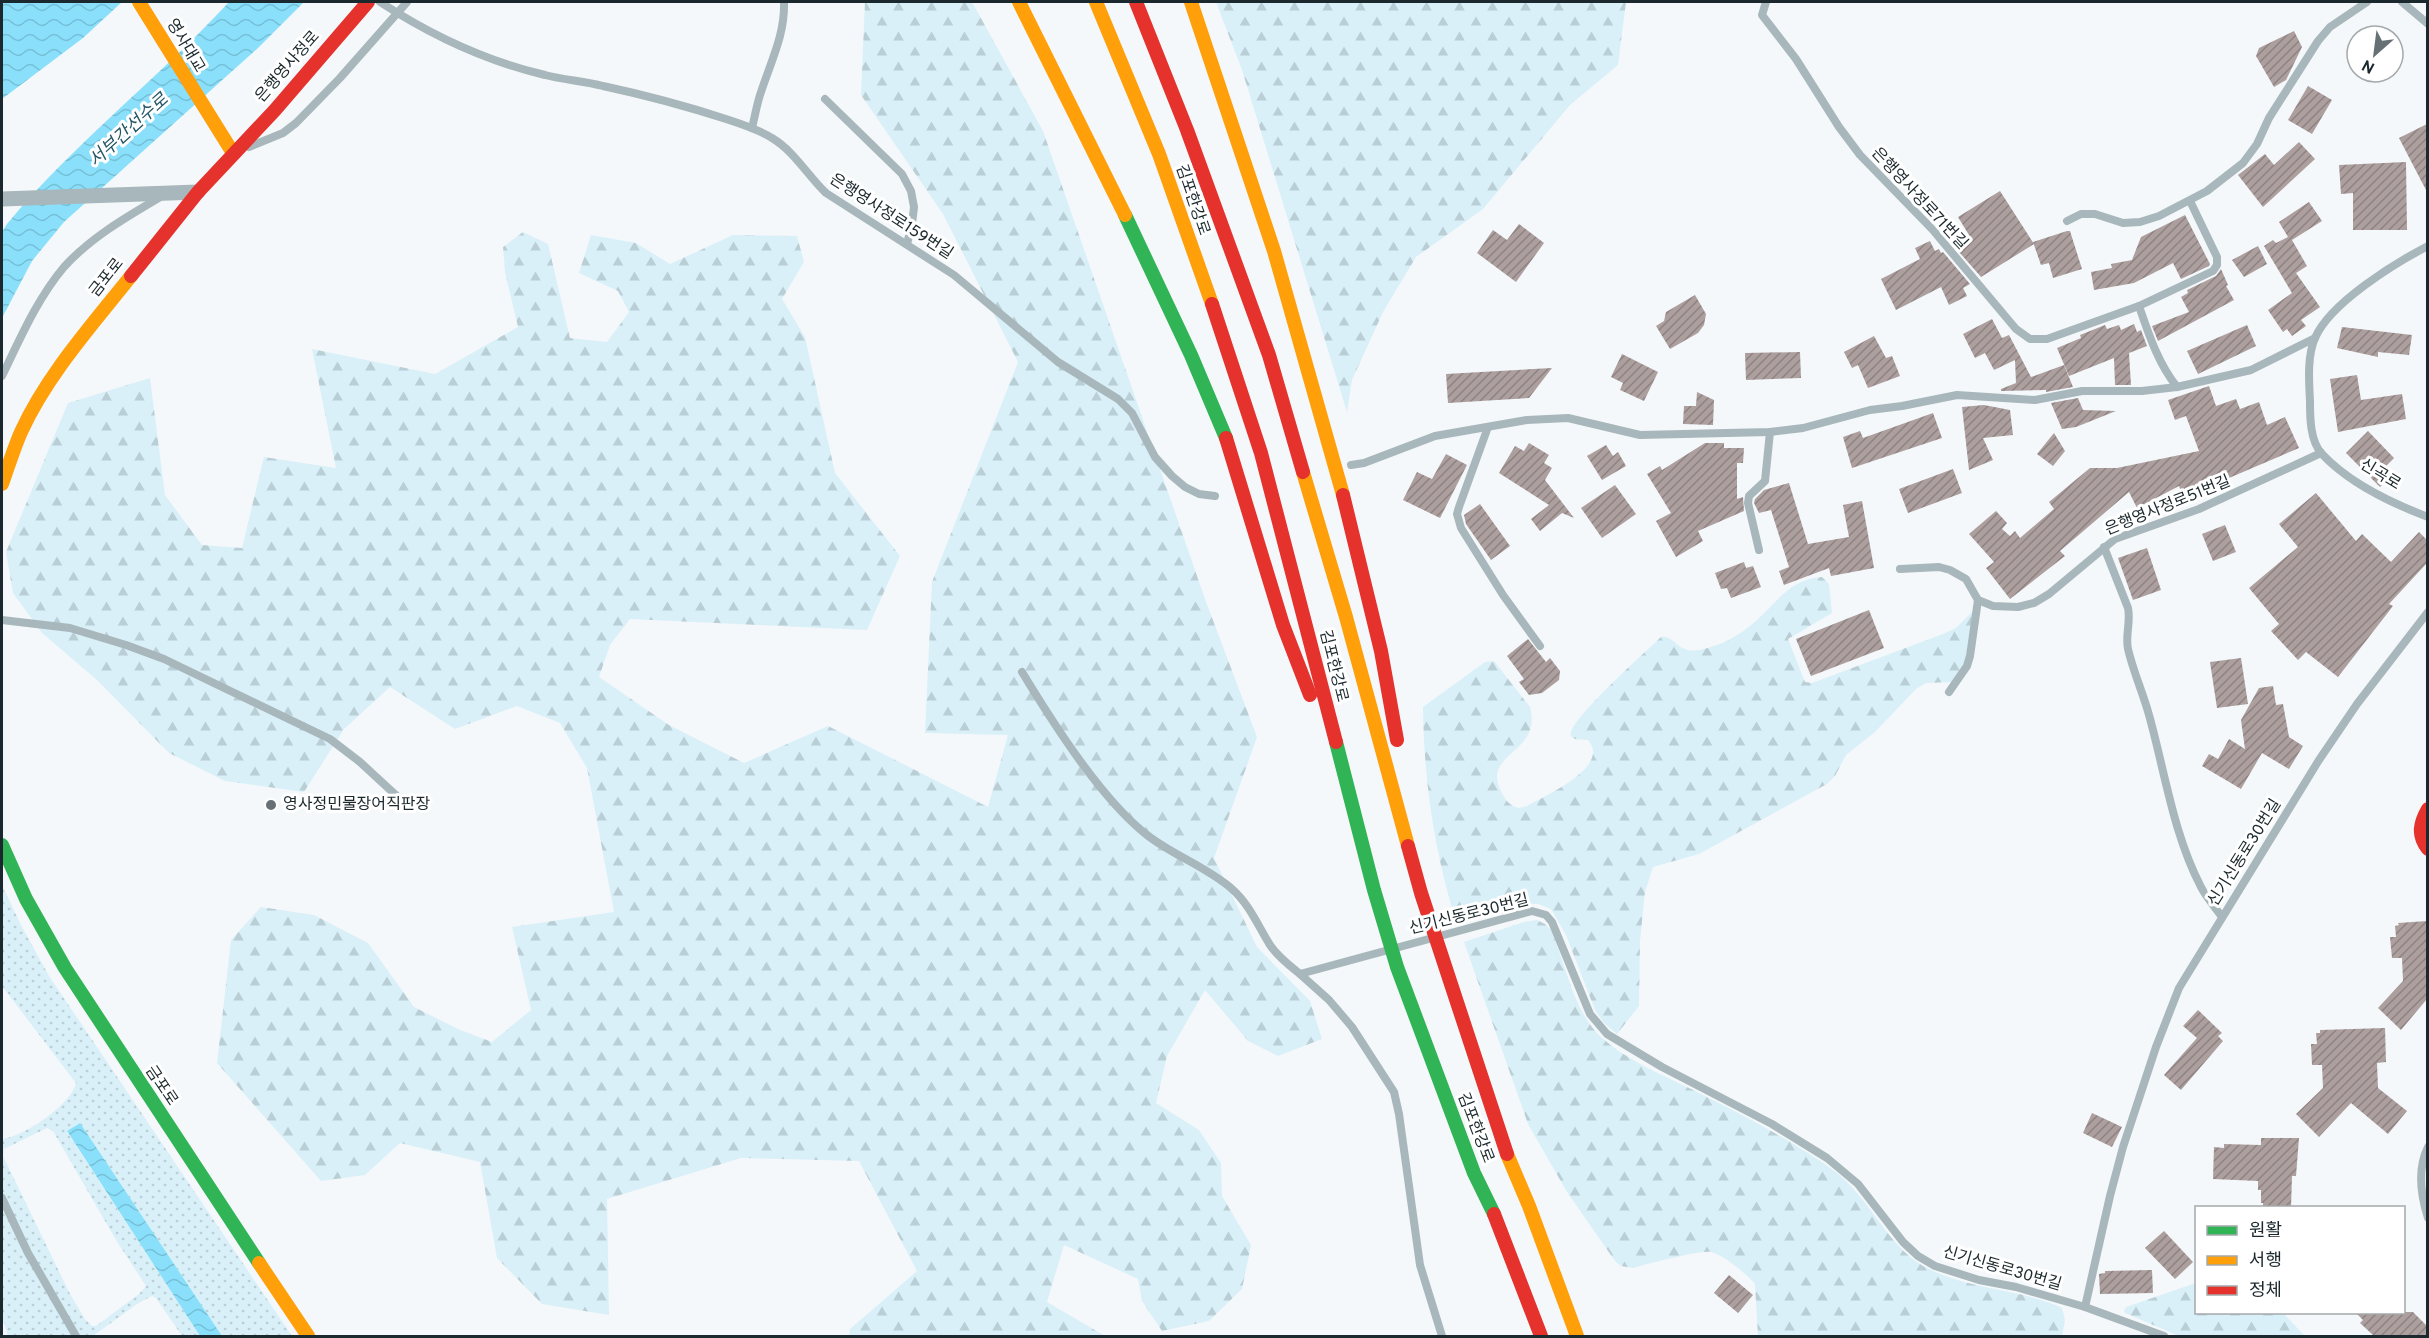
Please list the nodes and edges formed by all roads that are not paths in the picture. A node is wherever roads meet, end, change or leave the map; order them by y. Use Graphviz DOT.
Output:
graph roads {
  1 [pos="139,2"];
  2 [pos="368,2"];
  3 [pos="380,2"];
  4 [pos="406,2"];
  5 [pos="784,2"];
  6 [pos="1019,2"];
  7 [pos="1096,2"];
  8 [pos="1136,2"];
  9 [pos="1191,2"];
  10 [pos="1766,2"];
  11 [pos="2367,2"];
  12 [pos="2402,2"];
  13 [pos="398,14"];
  14 [pos="2427,24"];
  15 [pos="825,99"];
  16 [pos="752,128"];
  17 [pos="233,153"];
  18 [pos="168,192"];
  19 [pos="198,192"];
  20 [pos="2,199"];
  21 [pos="2190,201"];
  22 [pos="2067,221"];
  23 [pos="907,244"];
  24 [pos="2427,246"];
  25 [pos="2139,306"];
  26 [pos="2315,338"];
  27 [pos="2,376"];
  28 [pos="2177,387"];
  29 [pos="1488,427"];
  30 [pos="1770,432"];
  31 [pos="2321,453"];
  32 [pos="1351,465"];
  33 [pos="2,484"];
  34 [pos="1215,496"];
  35 [pos="2427,517"];
  36 [pos="2103,547"];
  37 [pos="1759,550"];
  38 [pos="1900,569"];
  39 [pos="1978,600"];
  40 [pos="2427,612"];
  41 [pos="2,620"];
  42 [pos="1540,646"];
  43 [pos="1022,672"];
  44 [pos="1949,692"];
  45 [pos="1399,752"];
  46 [pos="1340,759"];
  47 [pos="1403,775"];
  48 [pos="399,798"];
  49 [pos="2427,809"];
  50 [pos="2,845"];
  51 [pos="2427,849"];
  52 [pos="1421,894"];
  53 [pos="2222,917"];
  54 [pos="1300,974"];
  55 [pos="2427,1148"];
  56 [pos="2,1198"];
  57 [pos="2427,1218"];
  58 [pos="2085,1306"];
  59 [pos="76,1336"];
  60 [pos="308,1336"];
  61 [pos="1442,1336"];
  62 [pos="1541,1336"];
  63 [pos="1577,1336"];
  64 [pos="2164,1336"];
  1 -- 17 [label="main road, 영사대교"];
  2 -- 17 [label="main road, 은행영사정로"];
  3 -- 13 [label="lane, 은행영사정로159번길"];
  4 -- 13 [label="lane"];
  5 -- 16 [label="lane"];
  6 -- 46 [label="main road"];
  7 -- 46 [label="main road, 김포한강로"];
  8 -- 52 [label="main road, 김포한강로"];
  9 -- 45 [label="main road"];
  10 -- 25 [label="lane, 은행영사정로71번길"];
  11 -- 21 [label="lane"];
  12 -- 14 [label="lane"];
  13 -- 16 [label="lane, 은행영사정로159번길"];
  13 -- 17 [label="lane"];
  15 -- 23 [label="lane"];
  16 -- 23 [label="lane, 은행영사정로159번길"];
  17 -- 19 [label="main road, 금포로"];
  18 -- 19 [label="street"];
  18 -- 20 [label="street"];
  18 -- 27 [label="lane"];
  19 -- 33 [label="main road, 금포로"];
  21 -- 22 [label="lane"];
  21 -- 25 [label="lane, 은행영사정로71번길"];
  23 -- 34 [label="lane, 은행영사정로159번길"];
  24 -- 26 [label="lane"];
  25 -- 28 [label="lane"];
  26 -- 28 [label="lane"];
  26 -- 31 [label="lane"];
  28 -- 30 [label="lane"];
  29 -- 30 [label="lane"];
  29 -- 32 [label="lane"];
  29 -- 42 [label="lane"];
  30 -- 37 [label="lane"];
  31 -- 35 [label="lane, 신곡로"];
  31 -- 36 [label="lane, 은행영사정로51번길"];
  36 -- 39 [label="lane, 은행영사정로51번길"];
  36 -- 53 [label="lane"];
  38 -- 39 [label="lane"];
  39 -- 44 [label="lane"];
  40 -- 53 [label="lane, 신기신동로30번길"];
  41 -- 48 [label="lane"];
  43 -- 54 [label="lane"];
  46 -- 62 [label="main road, 김포한강로"];
  47 -- 52 [label="main road"];
  49 -- 51 [label="main road"];
  50 -- 60 [label="main road, 금포로"];
  52 -- 63 [label="main road, 김포한강로"];
  53 -- 58 [label="lane, 신기신동로30번길"];
  54 -- 58 [label="lane, 신기신동로30번길"];
  54 -- 61 [label="lane"];
  55 -- 57 [label="lane"];
  56 -- 59 [label="lane"];
  58 -- 64 [label="lane, 신기신동로30번길"];
}
